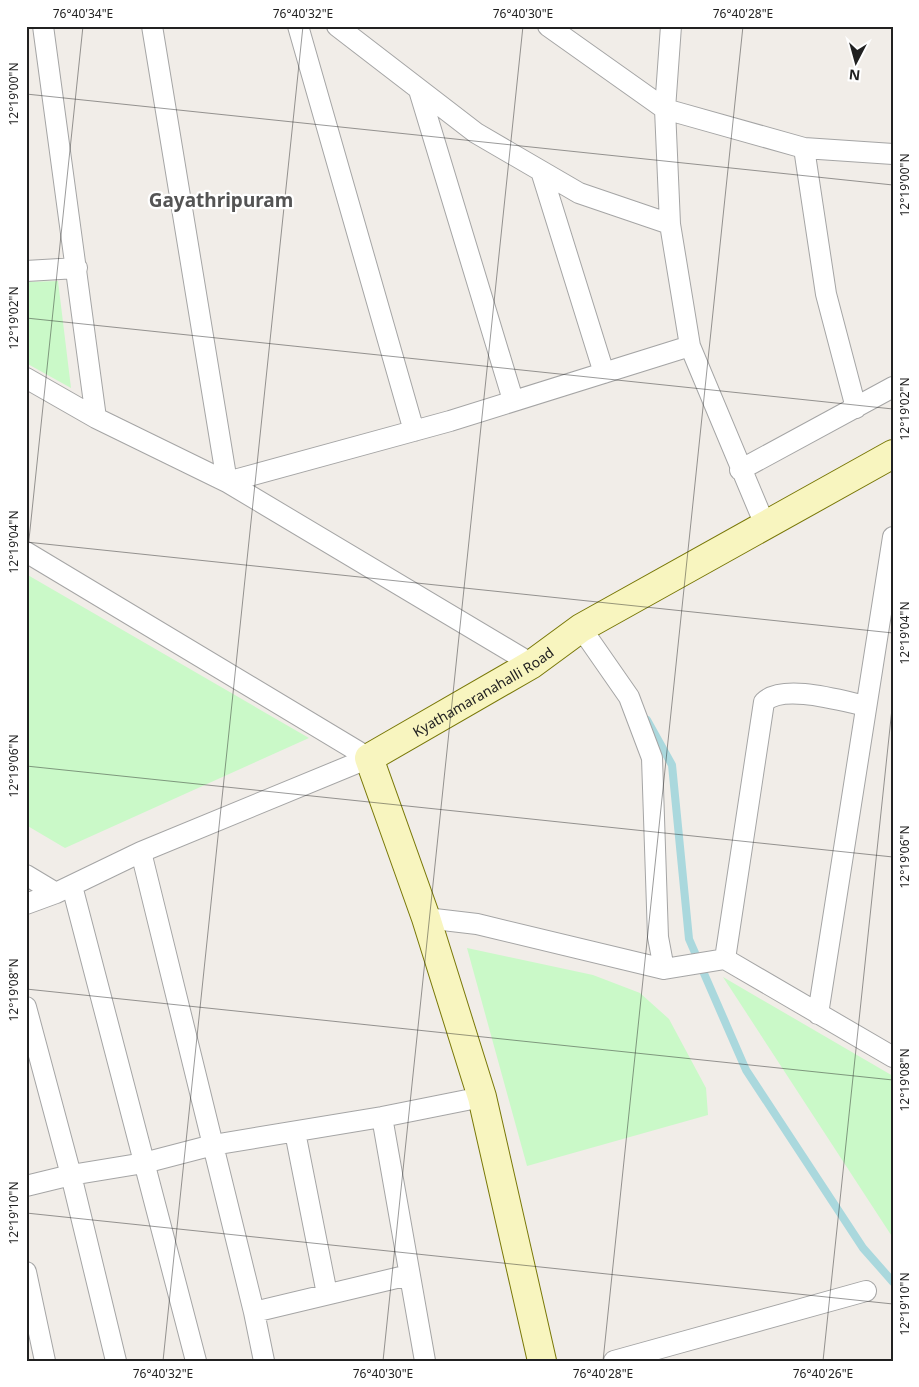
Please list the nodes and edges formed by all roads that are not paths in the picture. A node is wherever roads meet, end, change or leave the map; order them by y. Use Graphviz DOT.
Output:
graph roads {
  1 [pos="43,26"];
  2 [pos="152,26"];
  3 [pos="298,26"];
  4 [pos="337,26"];
  5 [pos="548,26"];
  6 [pos="671,26"];
  7 [pos="419,90"];
  8 [pos="665,110"];
  9 [pos="804,148"];
  10 [pos="893,154"];
  11 [pos="541,170"];
  12 [pos="670,224"];
  13 [pos="76,268"];
  14 [pos="26,271"];
  15 [pos="690,346"];
  16 [pos="604,373"];
  17 [pos="26,378"];
  18 [pos="893,387"];
  19 [pos="512,400"];
  20 [pos="856,408"];
  21 [pos="96,418"];
  22 [pos="414,431"];
  23 [pos="893,454"];
  24 [pos="740,470"];
  25 [pos="227,482"];
  26 [pos="765,525"];
  27 [pos="893,537"];
  28 [pos="26,552"];
  29 [pos="581,628"];
  30 [pos="532,664"];
  31 [pos="866,706"];
  32 [pos="369,758"];
  33 [pos="141,852"];
  34 [pos="26,875"];
  35 [pos="64,890"];
  36 [pos="26,904"];
  37 [pos="426,918"];
  38 [pos="709,962"];
  39 [pos="664,969"];
  40 [pos="26,1007"];
  41 [pos="818,1014"];
  42 [pos="893,1057"];
  43 [pos="482,1097"];
  44 [pos="382,1117"];
  45 [pos="295,1132"];
  46 [pos="213,1145"];
  47 [pos="144,1163"];
  48 [pos="71,1175"];
  49 [pos="26,1186"];
  50 [pos="26,1272"];
  51 [pos="410,1276"];
  52 [pos="866,1291"];
  53 [pos="327,1294"];
  54 [pos="254,1312"];
  55 [pos="46,1361"];
  56 [pos="116,1361"];
  57 [pos="196,1361"];
  58 [pos="264,1361"];
  59 [pos="425,1361"];
  60 [pos="542,1361"];
  61 [pos="614,1361"];
  1 -- 13 [label="street"];
  2 -- 25 [label="street"];
  3 -- 22 [label="street"];
  4 -- 7 [label="street"];
  5 -- 8 [label="street"];
  6 -- 8 [label="street"];
  7 -- 11 [label="street"];
  7 -- 19 [label="street"];
  8 -- 9 [label="street"];
  8 -- 12 [label="street"];
  9 -- 10 [label="street"];
  9 -- 20 [label="street"];
  11 -- 12 [label="street"];
  11 -- 16 [label="street"];
  12 -- 15 [label="street"];
  13 -- 14 [label="street"];
  13 -- 21 [label="street"];
  15 -- 16 [label="street"];
  15 -- 24 [label="street"];
  16 -- 19 [label="street"];
  17 -- 21 [label="street"];
  18 -- 20 [label="street"];
  19 -- 22 [label="street"];
  20 -- 24 [label="street"];
  21 -- 25 [label="street"];
  22 -- 25 [label="street"];
  23 -- 26 [label="main road, Kyathamaranahalli Road"];
  24 -- 26 [label="street"];
  25 -- 30 [label="street"];
  26 -- 29 [label="main road, Kyathamaranahalli Road"];
  27 -- 31 [label="street"];
  28 -- 32 [label="street"];
  29 -- 30 [label="main road, Kyathamaranahalli Road"];
  29 -- 39 [label="street"];
  30 -- 32 [label="main road, Kyathamaranahalli Road"];
  31 -- 38 [label="street"];
  31 -- 41 [label="street"];
  32 -- 33 [label="street, Kyathamaranahalli Road"];
  32 -- 37 [label="main road"];
  33 -- 35 [label="street, Kyathamaranahalli Road"];
  33 -- 46 [label="street"];
  34 -- 35 [label="street"];
  35 -- 36 [label="street, Kyathamaranahalli Road"];
  35 -- 47 [label="street"];
  37 -- 39 [label="street"];
  37 -- 43 [label="main road"];
  38 -- 39 [label="street"];
  38 -- 41 [label="street"];
  40 -- 48 [label="street"];
  41 -- 42 [label="street"];
  43 -- 44 [label="street"];
  43 -- 60 [label="main road"];
  44 -- 45 [label="street"];
  44 -- 51 [label="street"];
  45 -- 46 [label="street"];
  45 -- 53 [label="street"];
  46 -- 47 [label="street"];
  46 -- 54 [label="street"];
  47 -- 48 [label="street"];
  47 -- 57 [label="street"];
  48 -- 49 [label="street"];
  48 -- 56 [label="street"];
  50 -- 55 [label="street"];
  51 -- 53 [label="street"];
  51 -- 59 [label="street"];
  52 -- 61 [label="street"];
  53 -- 54 [label="street"];
  54 -- 58 [label="street"];
}
